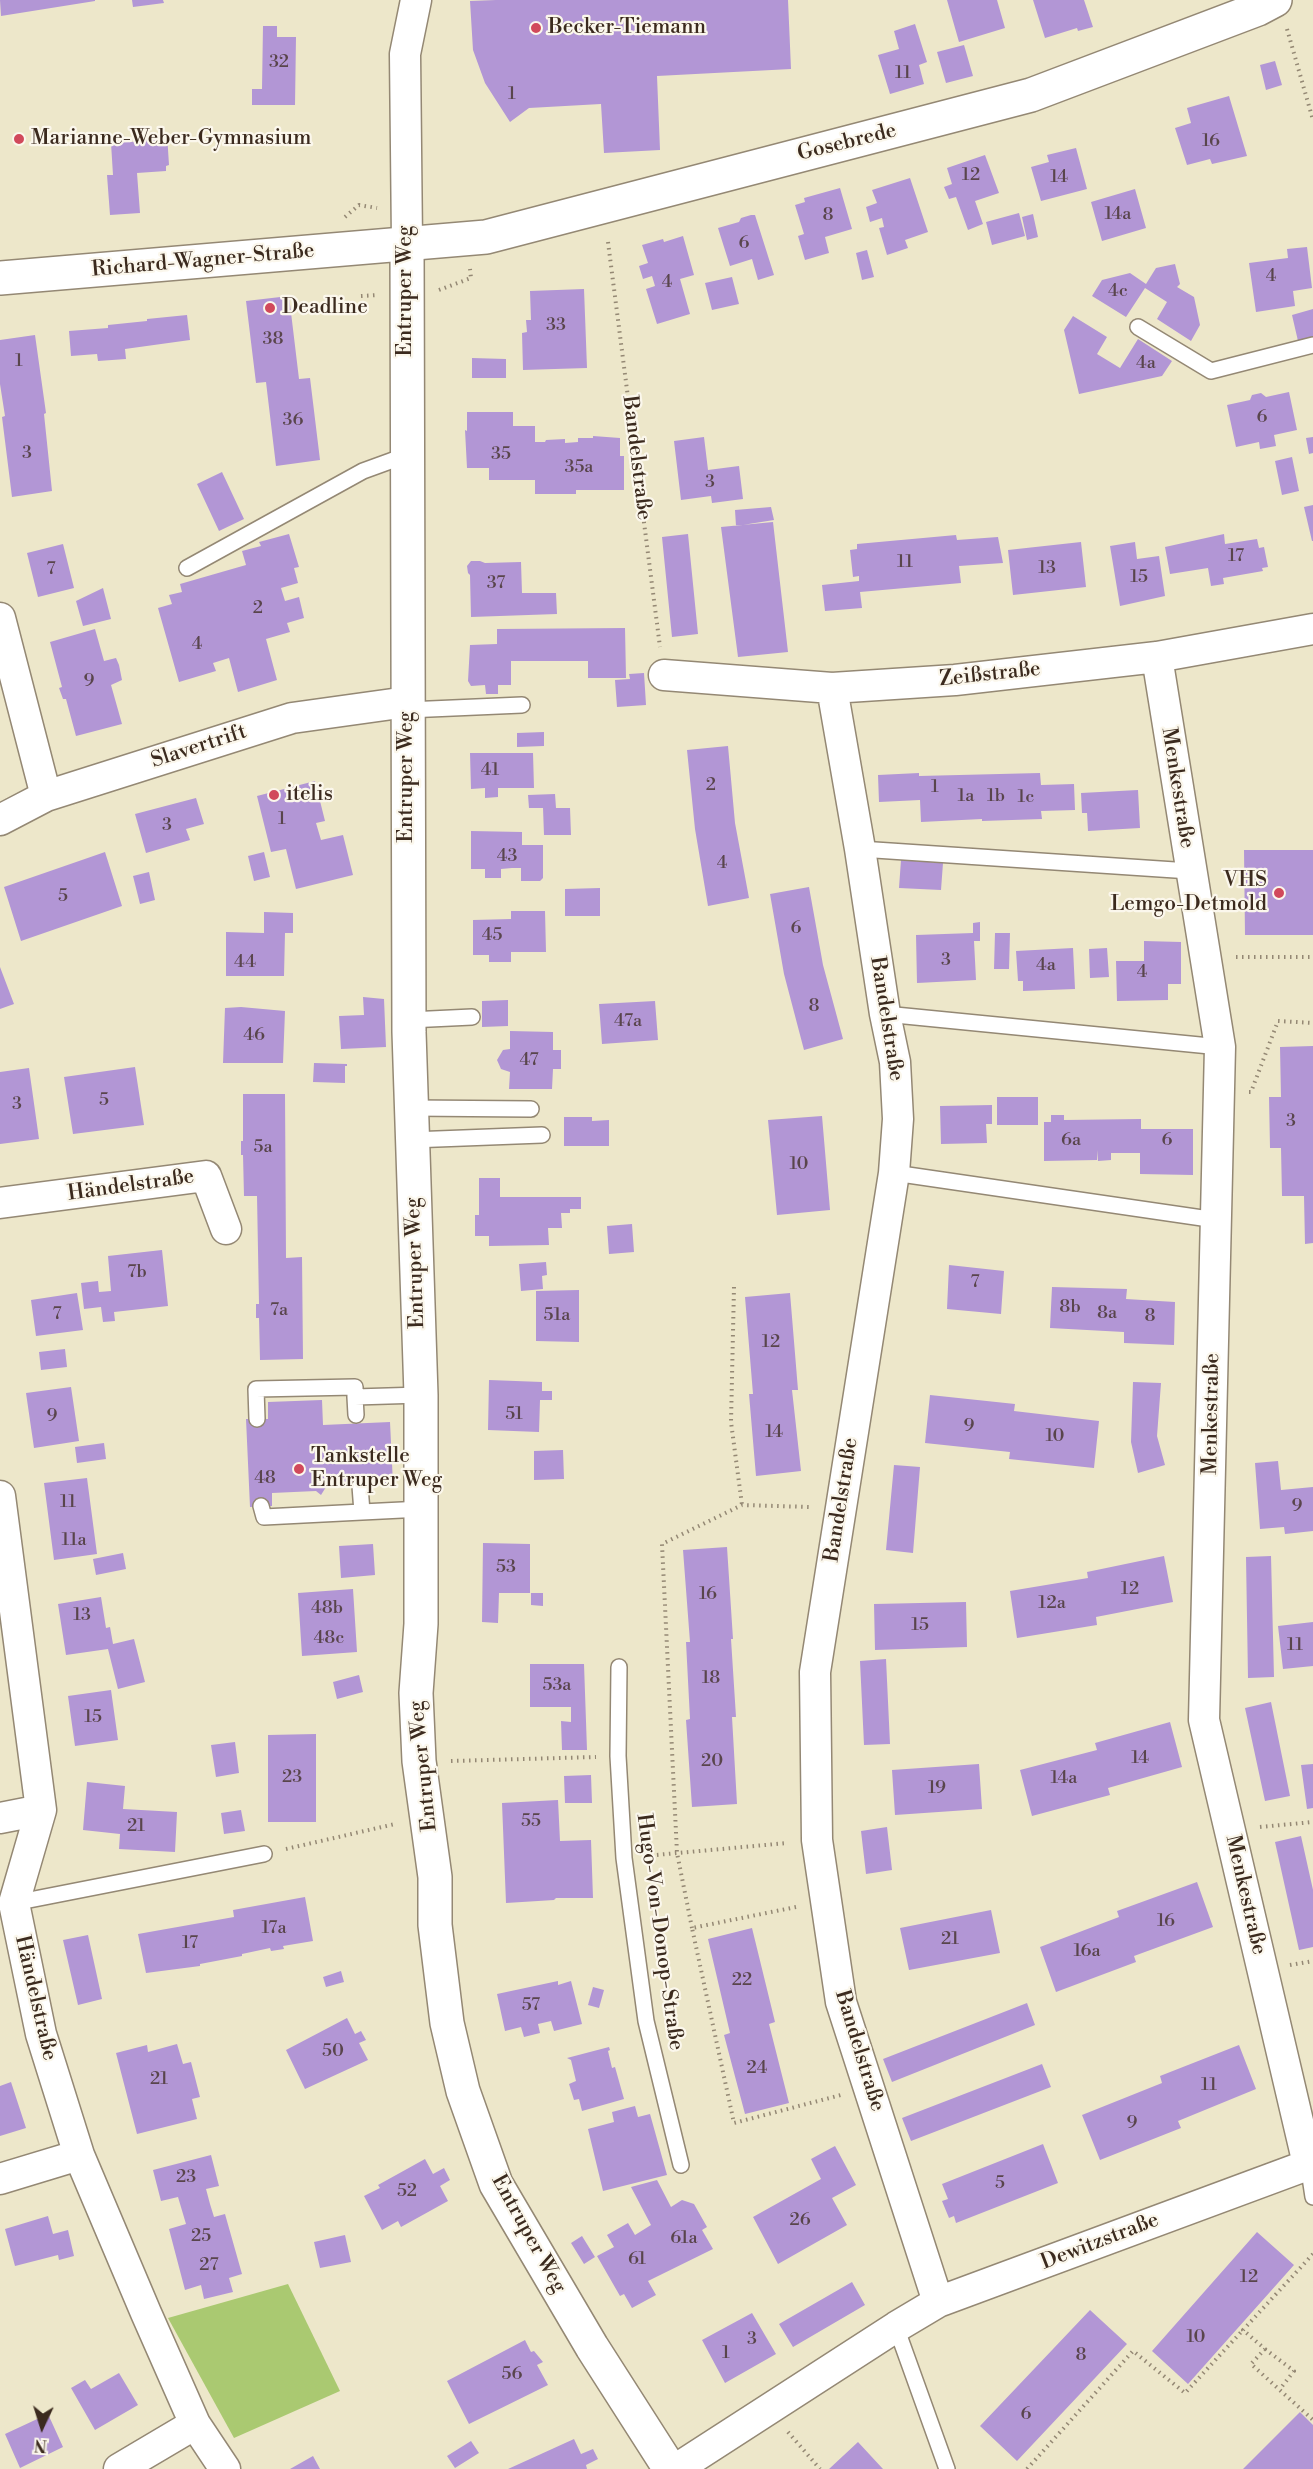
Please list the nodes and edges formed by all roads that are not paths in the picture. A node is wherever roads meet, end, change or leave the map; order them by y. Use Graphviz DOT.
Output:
graph roads {
  1 [pos="416,0"];
  2 [pos="1279,10"];
  3 [pos="407,242"];
  4 [pos="0,278"];
  5 [pos="1138,327"];
  6 [pos="1313,345"];
  7 [pos="407,455"];
  8 [pos="187,568"];
  9 [pos="0,618"];
  10 [pos="1313,629"];
  11 [pos="1157,657"];
  12 [pos="664,675"];
  13 [pos="832,688"];
  14 [pos="522,705"];
  15 [pos="407,706"];
  16 [pos="46,795"];
  17 [pos="0,820"];
  18 [pos="860,849"];
  19 [pos="1191,870"];
  20 [pos="885,1014"];
  21 [pos="472,1017"];
  22 [pos="409,1020"];
  23 [pos="1220,1047"];
  24 [pos="531,1109"];
  25 [pos="411,1124"];
  26 [pos="542,1135"];
  27 [pos="894,1173"];
  28 [pos="0,1203"];
  29 [pos="1216,1220"];
  30 [pos="226,1229"];
  31 [pos="421,1395"];
  32 [pos="355,1397"];
  33 [pos="356,1415"];
  34 [pos="257,1419"];
  35 [pos="360,1486"];
  36 [pos="0,1496"];
  37 [pos="261,1506"];
  38 [pos="422,1509"];
  39 [pos="362,1512"];
  40 [pos="619,1667"];
  41 [pos="41,1810"];
  42 [pos="0,1818"];
  43 [pos="264,1854"];
  44 [pos="14,1903"];
  45 [pos="79,2155"];
  46 [pos="1310,2163"];
  47 [pos="681,2165"];
  48 [pos="0,2179"];
  49 [pos="1313,2197"];
  50 [pos="938,2302"];
  51 [pos="896,2327"];
  52 [pos="195,2424"];
  53 [pos="119,2469"];
  54 [pos="225,2469"];
  55 [pos="670,2469"];
  56 [pos="676,2469"];
  57 [pos="947,2469"];
  1 -- 3 [label="street, Entruper Weg"];
  2 -- 3 [label="main road, Gosebrede"];
  3 -- 4 [label="main road, Richard-Wagner-Straße"];
  3 -- 7 [label="main road, Entruper Weg"];
  5 -- 6 [label="lane"];
  7 -- 8 [label="lane"];
  7 -- 15 [label="main road, Entruper Weg"];
  9 -- 16 [label="street"];
  10 -- 11 [label="street, Zeißstraße"];
  11 -- 13 [label="street, Zeißstraße"];
  11 -- 19 [label="street, Menkestraße"];
  12 -- 13 [label="street, Zeißstraße"];
  13 -- 18 [label="street, Bandelstraße"];
  14 -- 15 [label="lane"];
  15 -- 16 [label="street, Slavertrift"];
  15 -- 22 [label="main road, Entruper Weg"];
  16 -- 17 [label="street, Slavertrift"];
  18 -- 19 [label="lane"];
  18 -- 20 [label="street, Bandelstraße"];
  19 -- 23 [label="street, Menkestraße"];
  20 -- 23 [label="lane"];
  20 -- 27 [label="street, Bandelstraße"];
  21 -- 22 [label="lane"];
  22 -- 25 [label="main road, Entruper Weg"];
  23 -- 29 [label="street, Menkestraße"];
  24 -- 25 [label="lane"];
  25 -- 26 [label="lane"];
  25 -- 31 [label="main road, Entruper Weg"];
  27 -- 29 [label="lane"];
  27 -- 50 [label="street, Bandelstraße"];
  28 -- 30 [label="street, Händelstraße"];
  29 -- 46 [label="street, Menkestraße"];
  31 -- 32 [label="lane"];
  31 -- 38 [label="main road, Entruper Weg"];
  32 -- 33 [label="lane"];
  32 -- 34 [label="lane"];
  35 -- 39 [label="lane"];
  36 -- 41 [label="street, Händelstraße"];
  37 -- 39 [label="lane"];
  38 -- 39 [label="lane"];
  38 -- 55 [label="main road, Entruper Weg"];
  40 -- 47 [label="lane, Hugo-Von-Donop-Straße"];
  41 -- 42 [label="street"];
  41 -- 44 [label="street, Händelstraße"];
  43 -- 44 [label="lane"];
  44 -- 45 [label="street, Händelstraße"];
  45 -- 48 [label="street"];
  45 -- 52 [label="street, Händelstraße"];
  46 -- 49 [label="lane"];
  46 -- 50 [label="street, Dewitzstraße"];
  50 -- 51 [label="street, Dewitzstraße"];
  51 -- 56 [label="street, Dewitzstraße"];
  51 -- 57 [label="lane"];
  52 -- 53 [label="street"];
  52 -- 54 [label="street, Händelstraße"];
}
